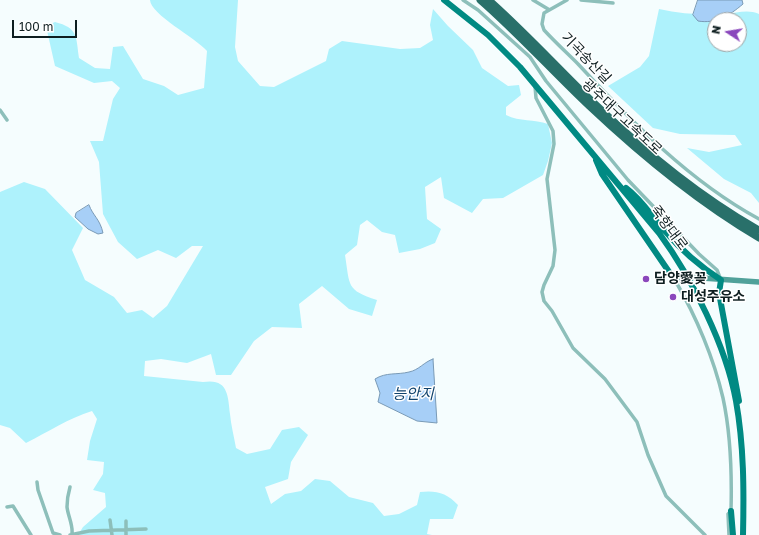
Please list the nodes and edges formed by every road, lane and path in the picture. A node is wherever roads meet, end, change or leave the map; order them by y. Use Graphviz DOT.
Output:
graph roads {
  1 [pos="444,0"];
  2 [pos="463,0"];
  3 [pos="480,0"];
  4 [pos="489,0"];
  5 [pos="533,0"];
  6 [pos="568,0"];
  7 [pos="581,0"];
  8 [pos="613,3"];
  9 [pos="548,9"];
  10 [pos="535,85"];
  11 [pos="0,110"];
  12 [pos="7,120"];
  13 [pos="594,155"];
  14 [pos="618,183"];
  15 [pos="759,219"];
  16 [pos="759,230"];
  17 [pos="759,238"];
  18 [pos="688,277"];
  19 [pos="721,280"];
  20 [pos="676,282"];
  21 [pos="759,282"];
  22 [pos="738,419"];
  23 [pos="37,482"];
  24 [pos="70,487"];
  25 [pos="7,507"];
  26 [pos="731,511"];
  27 [pos="110,520"];
  28 [pos="126,520"];
  29 [pos="125,529"];
  30 [pos="146,529"];
  31 [pos="96,530"];
  32 [pos="110,530"];
  33 [pos="84,533"];
  34 [pos="52,534"];
  35 [pos="71,534"];
  36 [pos="31,535"];
  37 [pos="60,535"];
  38 [pos="99,535"];
  39 [pos="112,535"];
  40 [pos="126,535"];
  41 [pos="705,535"];
  42 [pos="729,535"];
  43 [pos="733,535"];
  44 [pos="743,535"];
  1 -- 10 [label="main road, 죽향대로"];
  2 -- 19 [label="street"];
  3 -- 17 [label="highway, 광주대구고속도로"];
  4 -- 16 [label="highway, 광주대구고속도로"];
  5 -- 9 [label="street"];
  6 -- 9 [label="street"];
  7 -- 8 [label="street"];
  9 -- 15 [label="street, 기곡송산길"];
  10 -- 13 [label="main road, 죽향대로"];
  10 -- 41 [label="street"];
  11 -- 12 [label="street"];
  13 -- 14 [label="main road, 죽향대로"];
  13 -- 20 [label="main road"];
  14 -- 18 [label="main road, 죽향대로"];
  14 -- 19 [label="main road"];
  18 -- 19 [label="street"];
  18 -- 20 [label="street"];
  18 -- 22 [label="main road, 죽향대로"];
  19 -- 21 [label="street"];
  19 -- 22 [label="main road"];
  20 -- 26 [label="street"];
  22 -- 44 [label="main road, 죽향대로"];
  23 -- 34 [label="street"];
  24 -- 35 [label="street"];
  25 -- 36 [label="street"];
  26 -- 42 [label="street"];
  26 -- 43 [label="main road"];
  27 -- 32 [label="street"];
  28 -- 29 [label="street"];
  29 -- 30 [label="street"];
  29 -- 32 [label="street"];
  29 -- 40 [label="street"];
  31 -- 32 [label="street"];
  31 -- 33 [label="street"];
  31 -- 38 [label="street"];
  32 -- 39 [label="street"];
  33 -- 35 [label="street"];
  34 -- 37 [label="street"];
}
